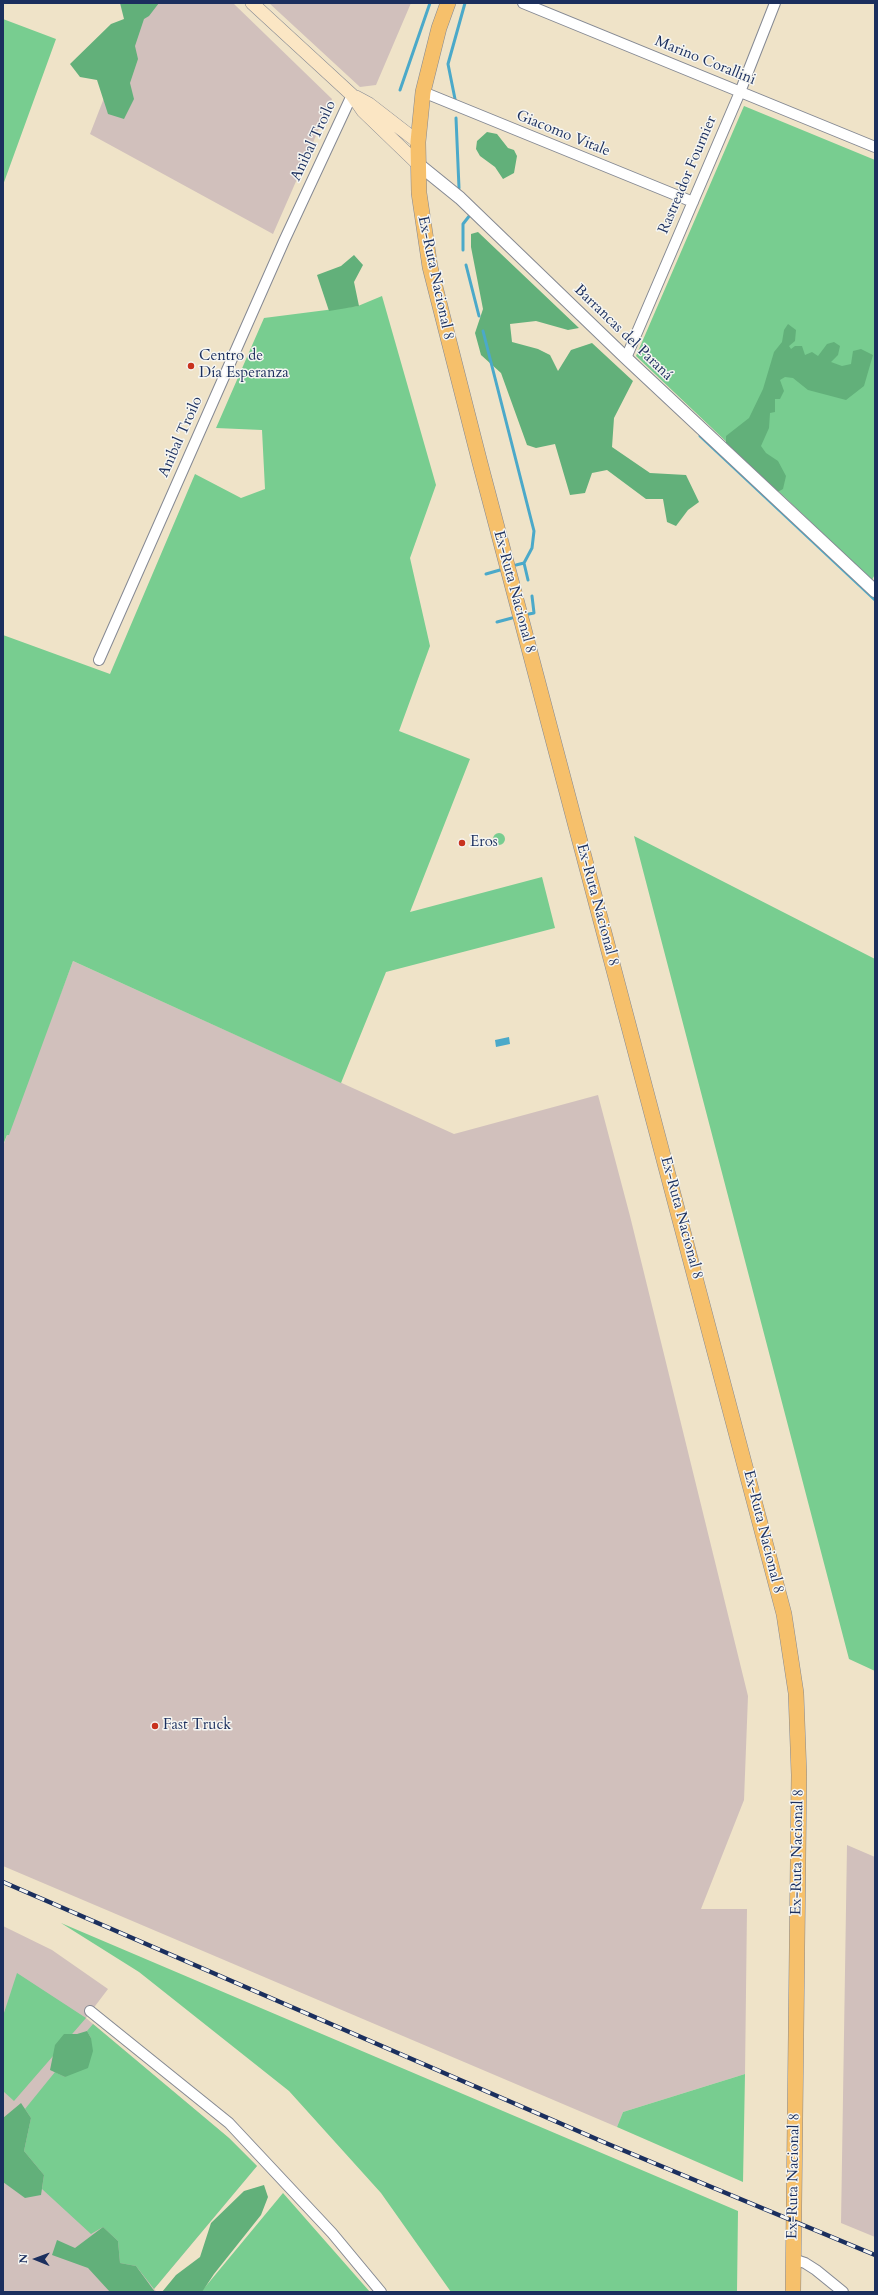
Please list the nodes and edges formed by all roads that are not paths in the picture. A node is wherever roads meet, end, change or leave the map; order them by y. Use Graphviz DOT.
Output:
graph roads {
  1 [pos="252,3"];
  2 [pos="448,3"];
  3 [pos="524,3"];
  4 [pos="775,3"];
  5 [pos="423,92"];
  6 [pos="740,92"];
  7 [pos="352,95"];
  8 [pos="418,142"];
  9 [pos="875,148"];
  10 [pos="418,164"];
  11 [pos="693,202"];
  12 [pos="626,358"];
  13 [pos="875,591"];
  14 [pos="99,660"];
  15 [pos="90,2010"];
  16 [pos="793,2259"];
  17 [pos="381,2292"];
  18 [pos="792,2292"];
  19 [pos="843,2292"];
  1 -- 7 [label="main road, Barrancas del Paraná"];
  2 -- 5 [label="main road, Ex-Ruta Nacional 8"];
  3 -- 6 [label="street, Marino Corallini"];
  4 -- 6 [label="street, Rastreador Fournier"];
  5 -- 8 [label="main road, Ex-Ruta Nacional 8"];
  5 -- 11 [label="street, Giacomo Vitale"];
  6 -- 9 [label="street, Marino Corallini"];
  6 -- 11 [label="street, Rastreador Fournier"];
  7 -- 8 [label="main road, Barrancas del Paraná"];
  7 -- 10 [label="main road, Barrancas del Paraná"];
  7 -- 14 [label="street, Anibal Troilo"];
  8 -- 10 [label="main road, Ex-Ruta Nacional 8"];
  10 -- 12 [label="street, Barrancas del Paraná"];
  10 -- 16 [label="main road, Ex-Ruta Nacional 8"];
  11 -- 12 [label="street, Rastreador Fournier"];
  12 -- 13 [label="street, Barrancas del Paraná"];
  15 -- 17 [label="street"];
  16 -- 18 [label="main road, Ex-Ruta Nacional 8"];
  16 -- 19 [label="street"];
}
